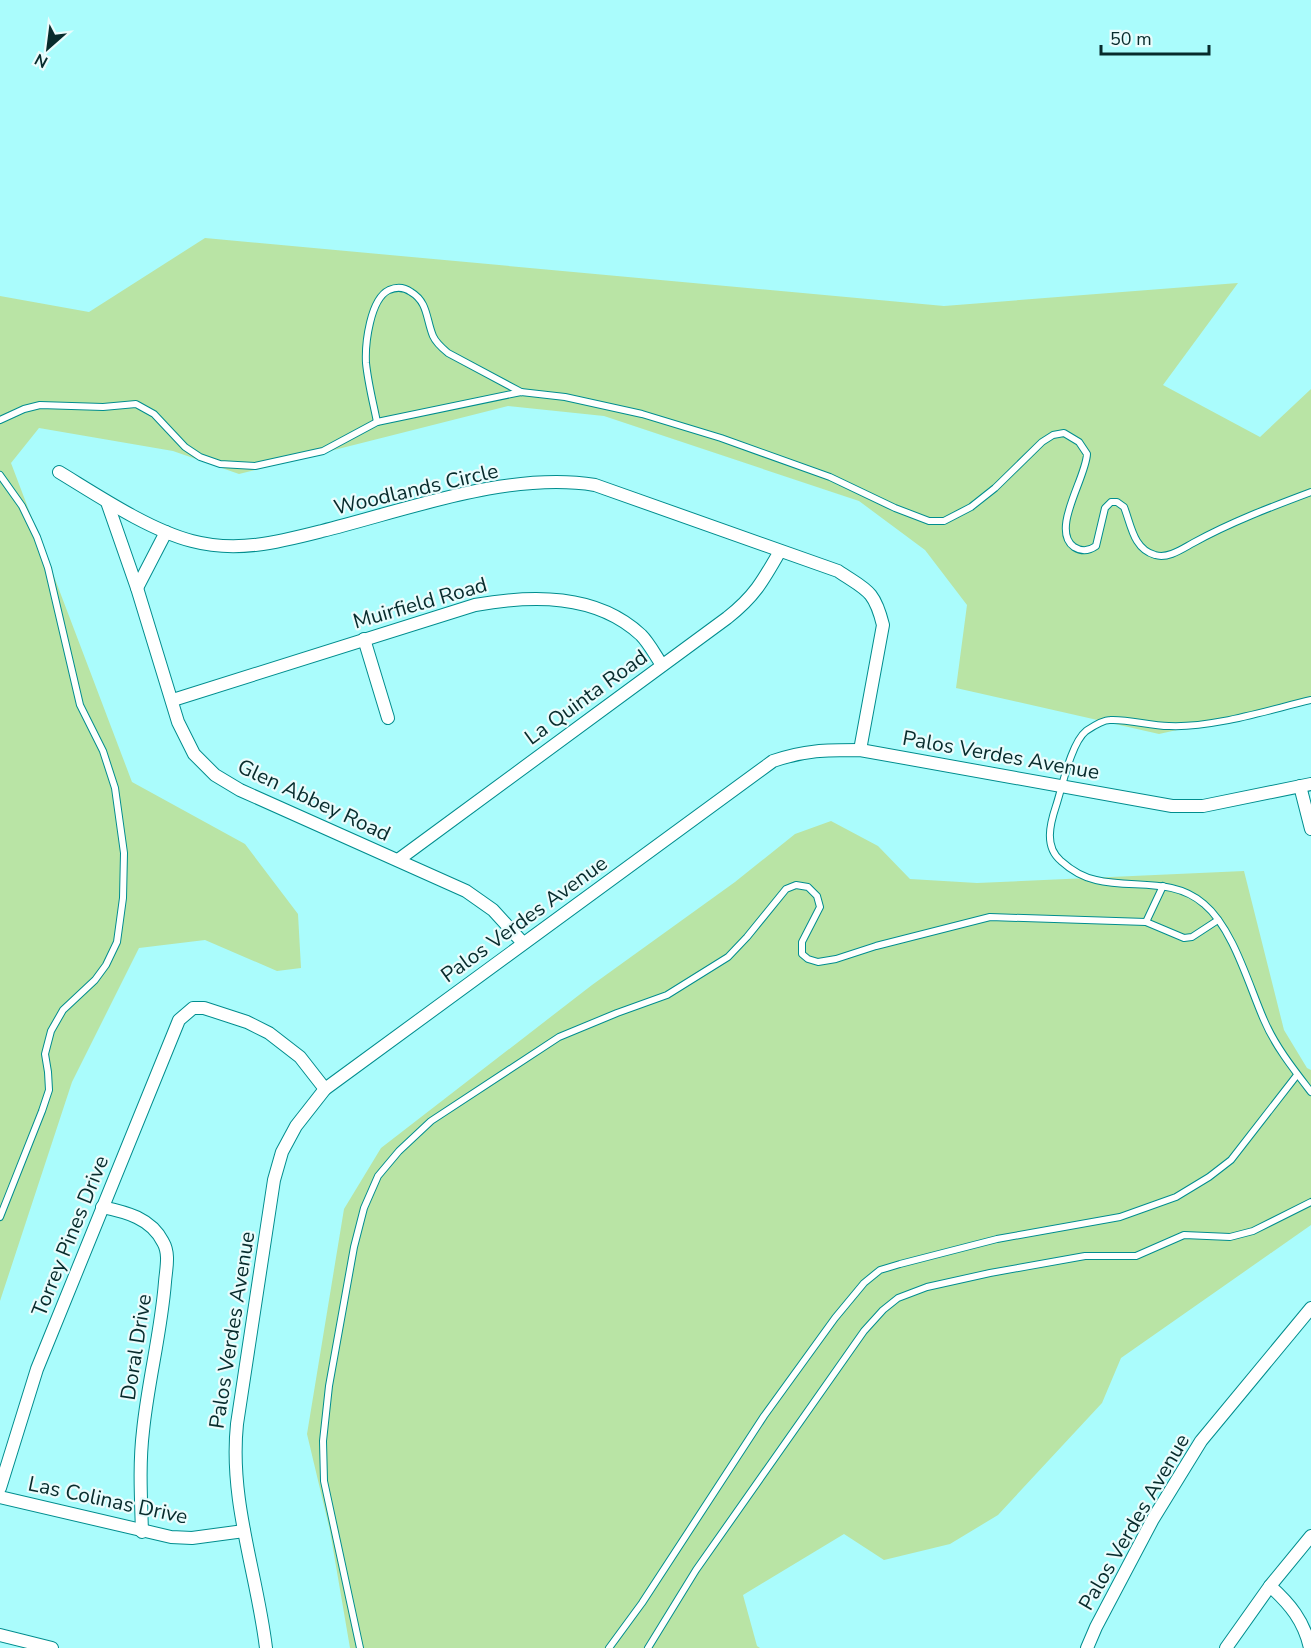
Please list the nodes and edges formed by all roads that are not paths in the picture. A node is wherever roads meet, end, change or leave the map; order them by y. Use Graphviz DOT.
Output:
graph roads {
  1 [pos="521,392"];
  2 [pos="0,420"];
  3 [pos="377,422"];
  4 [pos="59,472"];
  5 [pos="0,475"];
  6 [pos="1311,492"];
  7 [pos="107,502"];
  8 [pos="166,532"];
  9 [pos="780,551"];
  10 [pos="137,588"];
  11 [pos="364,639"];
  12 [pos="662,665"];
  13 [pos="173,700"];
  14 [pos="1311,700"];
  15 [pos="388,718"];
  16 [pos="860,750"];
  17 [pos="1305,785"];
  18 [pos="1063,786"];
  19 [pos="1311,829"];
  20 [pos="398,860"];
  21 [pos="1163,886"];
  22 [pos="1218,920"];
  23 [pos="1146,922"];
  24 [pos="523,943"];
  25 [pos="1297,1075"];
  26 [pos="325,1089"];
  27 [pos="1311,1092"];
  28 [pos="1311,1202"];
  29 [pos="102,1207"];
  30 [pos="0,1217"];
  31 [pos="1311,1308"];
  32 [pos="0,1488"];
  33 [pos="0,1497"];
  34 [pos="244,1531"];
  35 [pos="142,1532"];
  36 [pos="1311,1536"];
  37 [pos="1270,1586"];
  38 [pos="0,1635"];
  39 [pos="16,1644"];
  40 [pos="52,1648"];
  41 [pos="266,1648"];
  42 [pos="360,1648"];
  43 [pos="609,1648"];
  44 [pos="648,1648"];
  45 [pos="1087,1648"];
  46 [pos="1226,1648"];
  47 [pos="1310,1648"];
  1 -- 3 [label="lane"];
  1 -- 3 [label="lane"];
  1 -- 6 [label="lane"];
  2 -- 3 [label="lane"];
  4 -- 7 [label="street, Woodlands Circle"];
  5 -- 30 [label="lane"];
  7 -- 8 [label="street, Woodlands Circle"];
  7 -- 10 [label="street, Glen Abbey Road"];
  8 -- 9 [label="street, Woodlands Circle"];
  8 -- 10 [label="street"];
  9 -- 12 [label="street, La Quinta Road"];
  9 -- 16 [label="street, Woodlands Circle"];
  10 -- 13 [label="street, Glen Abbey Road"];
  11 -- 12 [label="street, Muirfield Road"];
  11 -- 13 [label="street, Muirfield Road"];
  11 -- 15 [label="street"];
  12 -- 20 [label="street, La Quinta Road"];
  13 -- 20 [label="street, Glen Abbey Road"];
  14 -- 18 [label="lane"];
  16 -- 18 [label="street, Palos Verdes Avenue"];
  16 -- 24 [label="street, Palos Verdes Avenue"];
  17 -- 18 [label="street, Palos Verdes Avenue"];
  17 -- 19 [label="street"];
  18 -- 21 [label="lane"];
  20 -- 24 [label="street, Glen Abbey Road"];
  21 -- 22 [label="lane"];
  21 -- 23 [label="lane"];
  22 -- 23 [label="lane"];
  22 -- 25 [label="lane"];
  23 -- 42 [label="lane"];
  24 -- 26 [label="street, Palos Verdes Avenue"];
  25 -- 27 [label="lane"];
  25 -- 43 [label="lane"];
  26 -- 29 [label="street, Torrey Pines Drive"];
  26 -- 34 [label="street, Palos Verdes Avenue"];
  28 -- 44 [label="lane"];
  29 -- 32 [label="street, Torrey Pines Drive"];
  29 -- 35 [label="street, Doral Drive"];
  31 -- 45 [label="street, Palos Verdes Avenue"];
  33 -- 35 [label="street, Las Colinas Drive"];
  34 -- 35 [label="street, Las Colinas Drive"];
  34 -- 41 [label="street, Palos Verdes Avenue"];
  36 -- 37 [label="street"];
  37 -- 46 [label="street"];
  37 -- 47 [label="street"];
  38 -- 39 [label="street"];
  39 -- 40 [label="street"];
}
